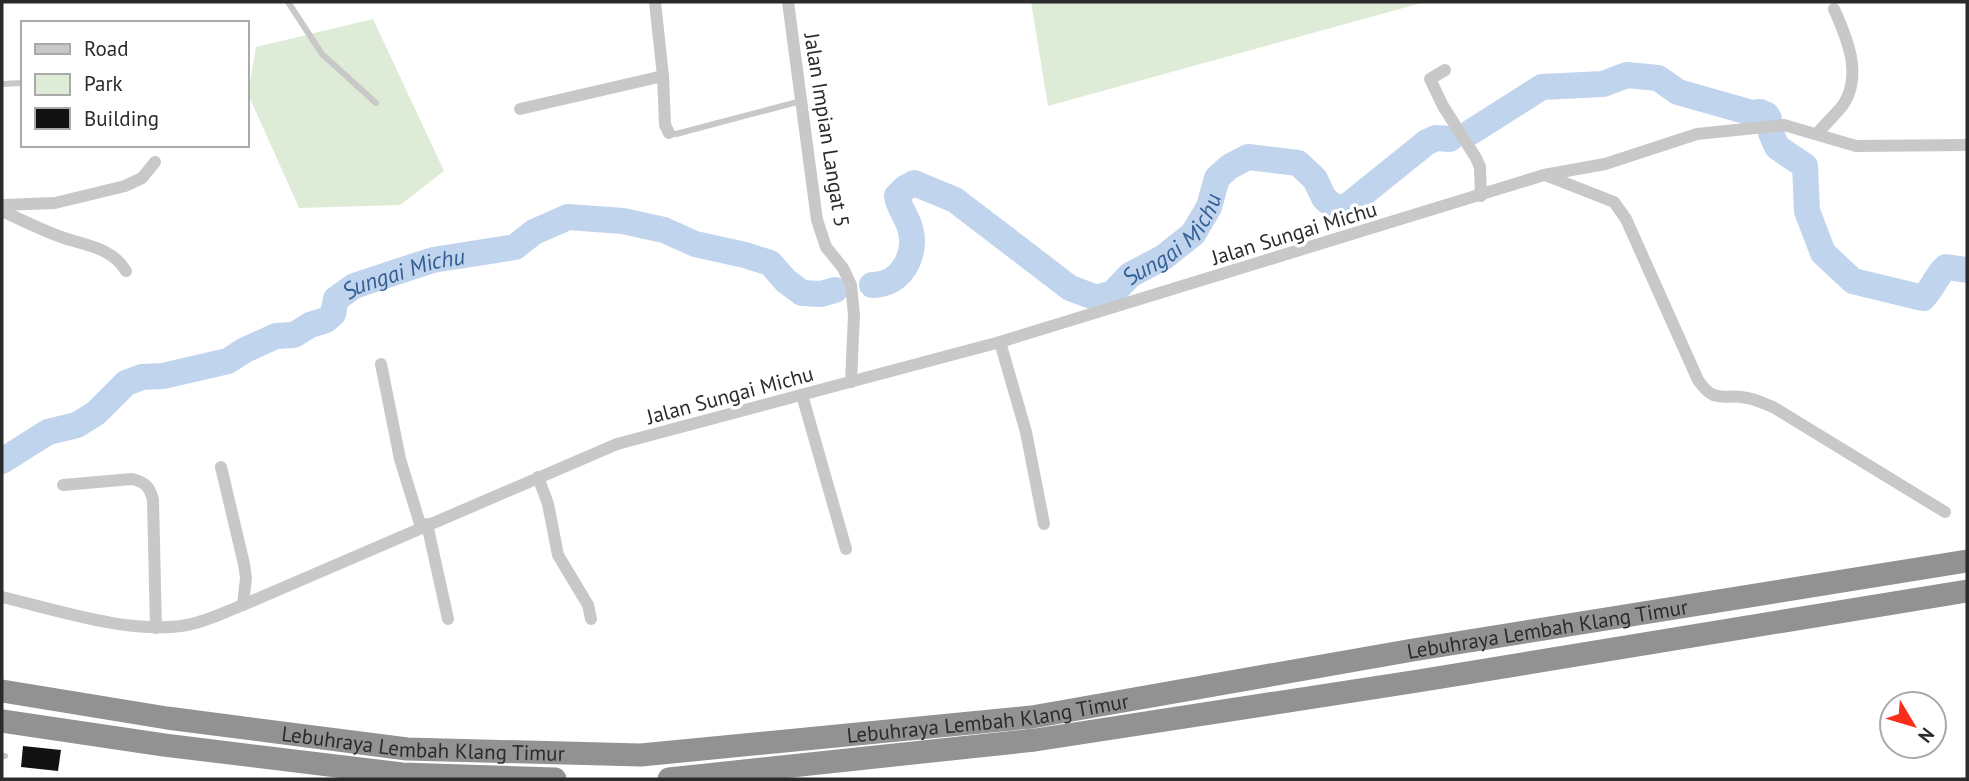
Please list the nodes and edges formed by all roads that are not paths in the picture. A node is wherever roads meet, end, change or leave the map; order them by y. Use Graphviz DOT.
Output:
graph roads {
  1 [pos="288,2"];
  2 [pos="655,2"];
  3 [pos="788,2"];
  4 [pos="1834,9"];
  5 [pos="1445,70"];
  6 [pos="663,76"];
  7 [pos="21,83"];
  8 [pos="2,84"];
  9 [pos="801,102"];
  10 [pos="376,103"];
  11 [pos="520,109"];
  12 [pos="668,133"];
  13 [pos="1817,134"];
  14 [pos="1967,145"];
  15 [pos="155,162"];
  16 [pos="1544,175"];
  17 [pos="1481,196"];
  18 [pos="2,205"];
  19 [pos="2,211"];
  20 [pos="126,271"];
  21 [pos="1000,342"];
  22 [pos="381,364"];
  23 [pos="851,382"];
  24 [pos="802,396"];
  25 [pos="221,467"];
  26 [pos="538,477"];
  27 [pos="63,485"];
  28 [pos="1945,512"];
  29 [pos="1044,524"];
  30 [pos="424,526"];
  31 [pos="846,549"];
  32 [pos="1967,561"];
  33 [pos="1967,592"];
  34 [pos="2,597"];
  35 [pos="243,605"];
  36 [pos="448,619"];
  37 [pos="591,619"];
  38 [pos="156,628"];
  39 [pos="2,691"];
  40 [pos="2,721"];
  41 [pos="555,779"];
  42 [pos="669,779"];
  1 -- 10 [label="lane"];
  2 -- 6 [label="street"];
  3 -- 9 [label="street, Jalan Impian Langat 5"];
  4 -- 13 [label="street"];
  5 -- 17 [label="street"];
  6 -- 11 [label="street"];
  6 -- 12 [label="street"];
  7 -- 8 [label="lane"];
  9 -- 12 [label="lane"];
  9 -- 23 [label="street, Jalan Impian Langat 5"];
  13 -- 14 [label="street, Jalan Sungai Michu"];
  13 -- 16 [label="street, Jalan Sungai Michu"];
  15 -- 18 [label="street"];
  16 -- 17 [label="street, Jalan Sungai Michu"];
  16 -- 28 [label="street"];
  17 -- 21 [label="street, Jalan Sungai Michu"];
  19 -- 20 [label="street"];
  21 -- 23 [label="street, Jalan Sungai Michu"];
  21 -- 29 [label="street"];
  22 -- 30 [label="street"];
  23 -- 24 [label="street, Jalan Sungai Michu"];
  24 -- 26 [label="street, Jalan Sungai Michu"];
  24 -- 31 [label="street"];
  25 -- 35 [label="street"];
  26 -- 30 [label="street, Jalan Sungai Michu"];
  26 -- 37 [label="street"];
  27 -- 38 [label="street"];
  30 -- 35 [label="street, Jalan Sungai Michu"];
  30 -- 36 [label="street"];
  32 -- 39 [label="highway, Lebuhraya Lembah Klang Timur"];
  33 -- 42 [label="highway, Lebuhraya Lembah Klang Timur"];
  34 -- 38 [label="street, Jalan Sungai Michu"];
  35 -- 38 [label="street, Jalan Sungai Michu"];
  40 -- 41 [label="highway, Lebuhraya Lembah Klang Timur"];
}
